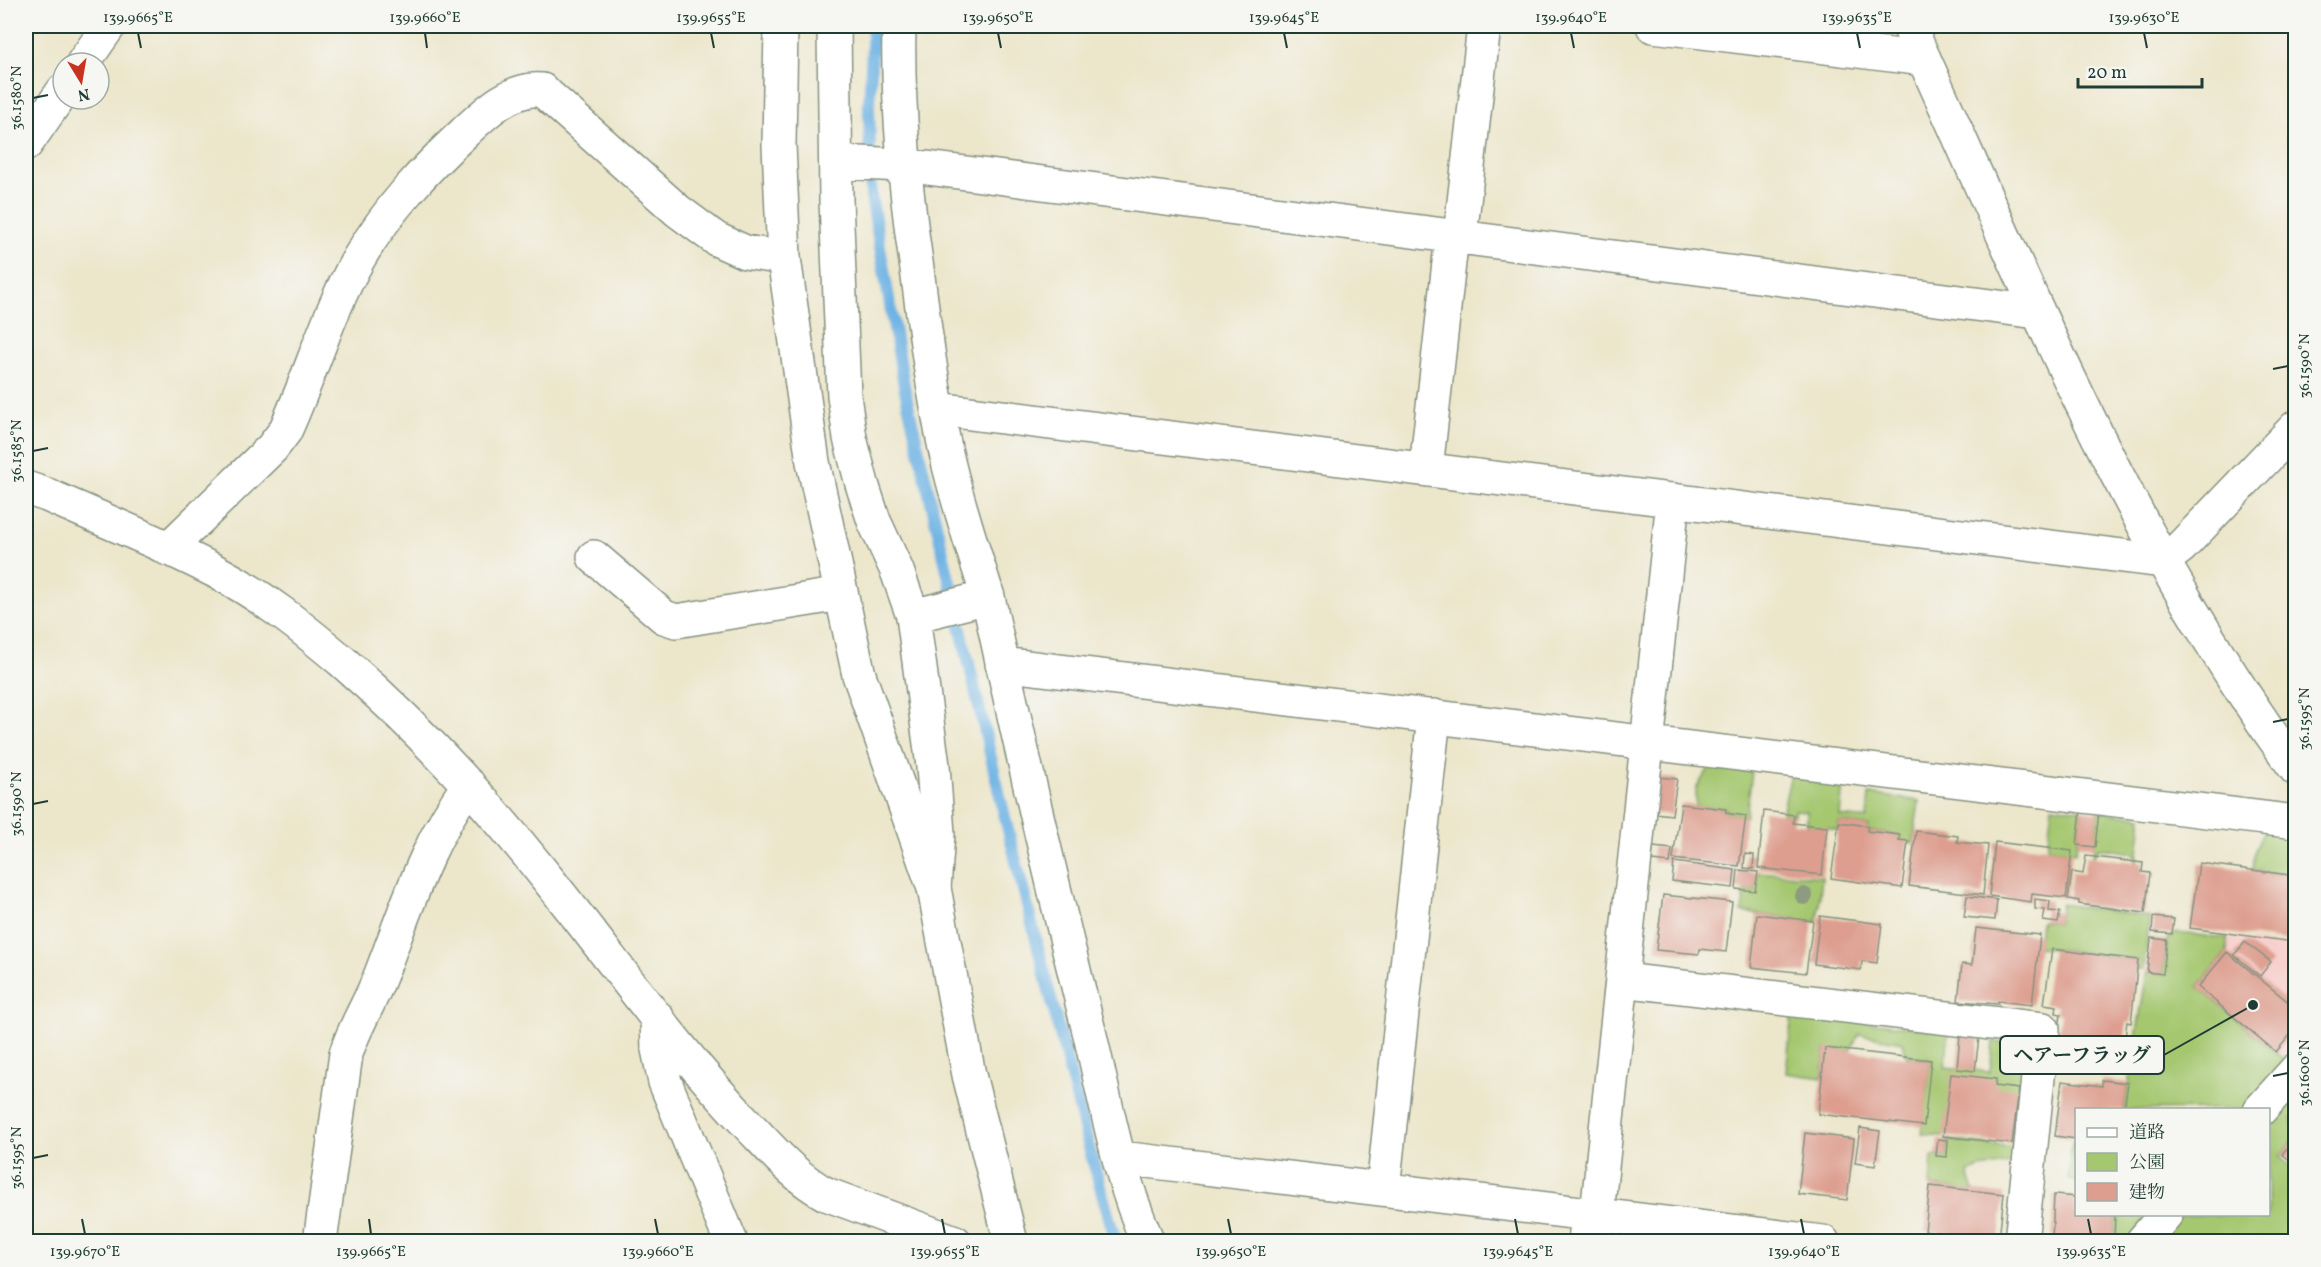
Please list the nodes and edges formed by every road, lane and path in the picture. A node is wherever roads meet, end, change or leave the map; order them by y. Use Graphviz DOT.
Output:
graph roads {
  1 [pos="109,26"];
  2 [pos="781,26"];
  3 [pos="834,26"];
  4 [pos="899,26"];
  5 [pos="1484,26"];
  6 [pos="1653,26"];
  7 [pos="1909,26"];
  8 [pos="91,51"];
  9 [pos="1924,59"];
  10 [pos="51,108"];
  11 [pos="26,144"];
  12 [pos="836,162"];
  13 [pos="904,165"];
  14 [pos="1456,237"];
  15 [pos="784,258"];
  16 [pos="2037,312"];
  17 [pos="938,409"];
  18 [pos="2295,427"];
  19 [pos="850,438"];
  20 [pos="811,445"];
  21 [pos="1426,469"];
  22 [pos="26,488"];
  23 [pos="1673,500"];
  24 [pos="168,549"];
  25 [pos="594,557"];
  26 [pos="2163,561"];
  27 [pos="841,594"];
  28 [pos="988,597"];
  29 [pos="913,616"];
  30 [pos="1002,664"];
  31 [pos="1434,716"];
  32 [pos="1646,744"];
  33 [pos="2295,768"];
  34 [pos="469,785"];
  35 [pos="2295,822"];
  36 [pos="934,888"];
  37 [pos="1622,980"];
  38 [pos="657,1017"];
  39 [pos="2295,1070"];
  40 [pos="2262,1108"];
  41 [pos="1121,1158"];
  42 [pos="1383,1189"];
  43 [pos="2165,1216"];
  44 [pos="1590,1223"];
  45 [pos="320,1242"];
  46 [pos="731,1242"];
  47 [pos="955,1242"];
  48 [pos="1011,1242"];
  49 [pos="1148,1242"];
  50 [pos="1823,1242"];
  51 [pos="2021,1242"];
  52 [pos="2142,1242"];
  1 -- 8 [label="street"];
  2 -- 15 [label="street"];
  3 -- 12 [label="street"];
  4 -- 13 [label="street"];
  5 -- 14 [label="street"];
  6 -- 9 [label="street"];
  7 -- 9 [label="street"];
  9 -- 16 [label="street"];
  10 -- 11 [label="street"];
  12 -- 13 [label="street"];
  12 -- 19 [label="street"];
  13 -- 14 [label="street"];
  13 -- 17 [label="street"];
  14 -- 16 [label="street"];
  14 -- 21 [label="street"];
  15 -- 20 [label="street"];
  15 -- 24 [label="street"];
  16 -- 26 [label="street"];
  17 -- 21 [label="street"];
  17 -- 28 [label="street"];
  18 -- 26 [label="street"];
  19 -- 20 [label="street"];
  19 -- 29 [label="street"];
  20 -- 27 [label="street"];
  21 -- 23 [label="street"];
  22 -- 24 [label="street"];
  23 -- 26 [label="street"];
  23 -- 32 [label="street"];
  24 -- 34 [label="street"];
  25 -- 27 [label="street"];
  26 -- 33 [label="street"];
  27 -- 36 [label="street"];
  28 -- 29 [label="street"];
  28 -- 30 [label="street"];
  29 -- 36 [label="street"];
  30 -- 31 [label="street"];
  30 -- 41 [label="street"];
  31 -- 32 [label="street"];
  31 -- 42 [label="street"];
  32 -- 35 [label="street"];
  32 -- 37 [label="street"];
  34 -- 38 [label="street"];
  34 -- 45 [label="street"];
  36 -- 48 [label="street"];
  37 -- 44 [label="street"];
  37 -- 51 [label="street"];
  38 -- 46 [label="street"];
  38 -- 47 [label="street"];
  39 -- 40 [label="street"];
  41 -- 42 [label="street"];
  41 -- 49 [label="street"];
  42 -- 44 [label="street"];
  43 -- 52 [label="street"];
  44 -- 50 [label="street"];
}
